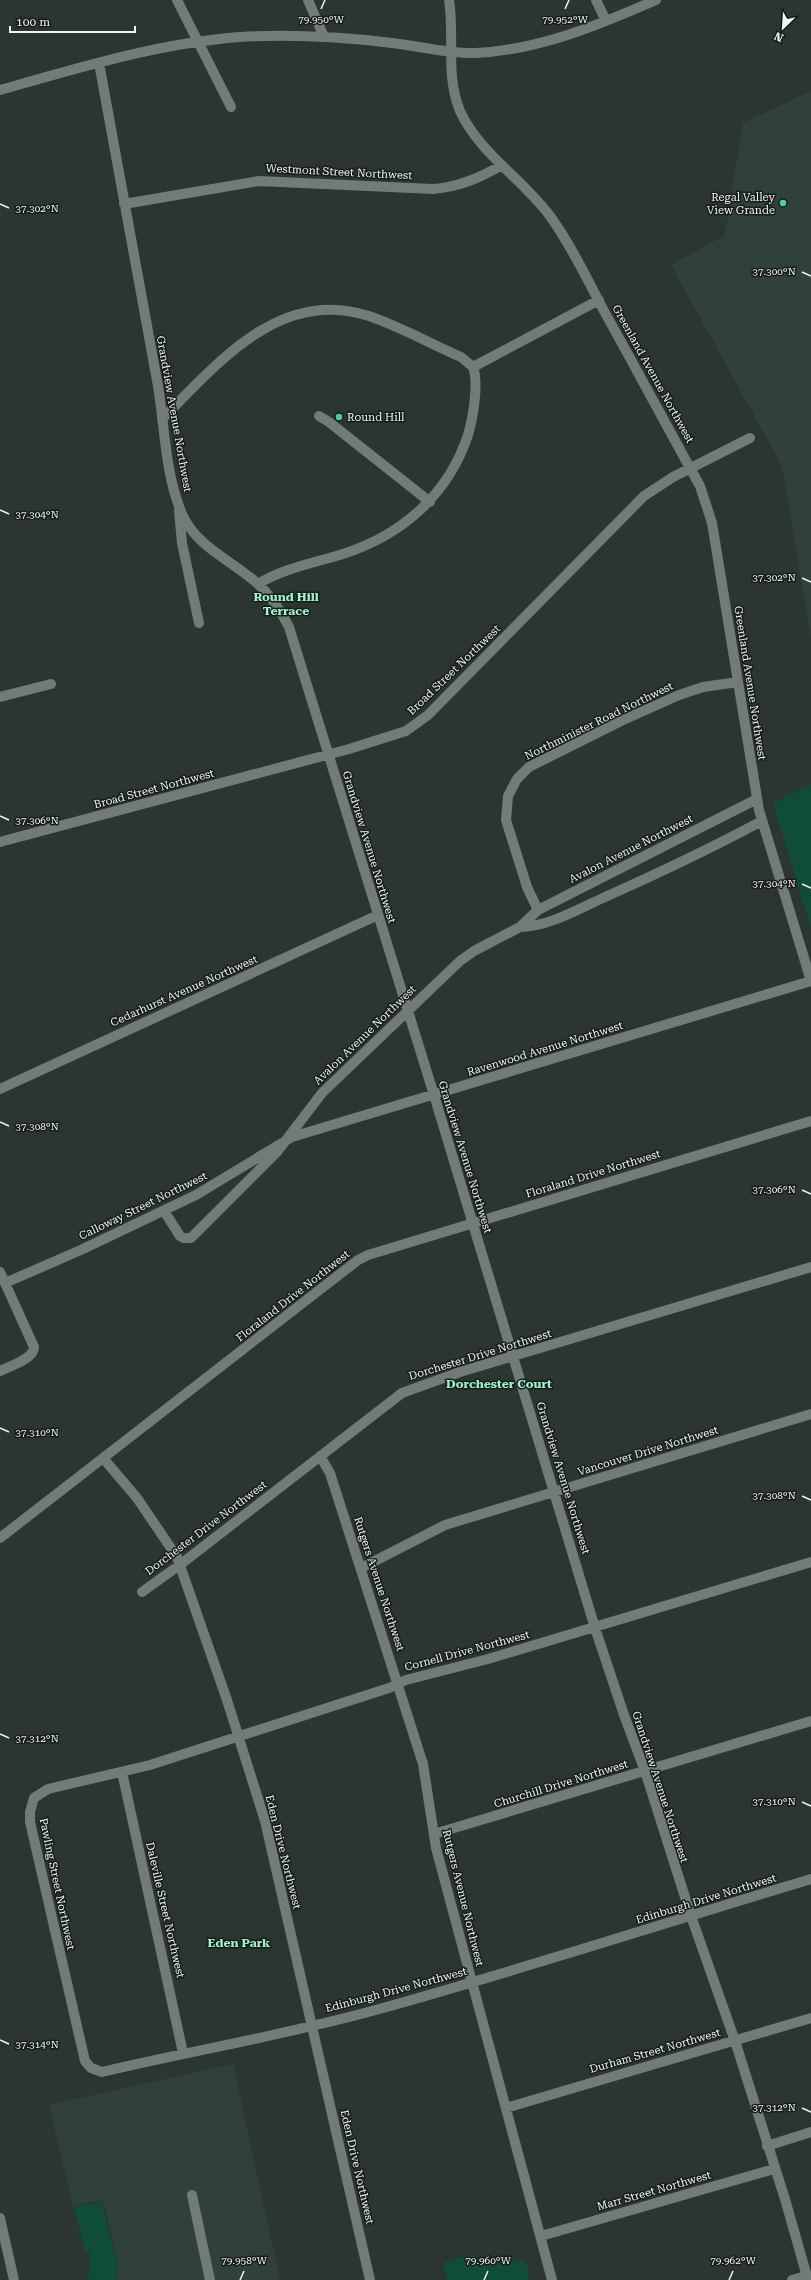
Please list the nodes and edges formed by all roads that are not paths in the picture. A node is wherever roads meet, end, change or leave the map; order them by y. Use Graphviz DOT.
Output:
graph roads {
  1 [pos="177,0"];
  2 [pos="308,0"];
  3 [pos="449,0"];
  4 [pos="596,0"];
  5 [pos="656,0"];
  6 [pos="606,21"];
  7 [pos="324,37"];
  8 [pos="198,42"];
  9 [pos="450,52"];
  10 [pos="99,63"];
  11 [pos="0,90"];
  12 [pos="231,108"];
  13 [pos="502,165"];
  14 [pos="124,204"];
  15 [pos="598,300"];
  16 [pos="473,366"];
  17 [pos="319,416"];
  18 [pos="162,419"];
  19 [pos="750,438"];
  20 [pos="690,468"];
  21 [pos="430,502"];
  22 [pos="179,507"];
  23 [pos="258,584"];
  24 [pos="199,623"];
  25 [pos="738,682"];
  26 [pos="51,684"];
  27 [pos="0,697"];
  28 [pos="328,755"];
  29 [pos="757,799"];
  30 [pos="762,821"];
  31 [pos="0,842"];
  32 [pos="538,910"];
  33 [pos="378,915"];
  34 [pos="520,927"];
  35 [pos="811,981"];
  36 [pos="408,1010"];
  37 [pos="0,1089"];
  38 [pos="434,1095"];
  39 [pos="811,1121"];
  40 [pos="286,1140"];
  41 [pos="164,1211"];
  42 [pos="472,1223"];
  43 [pos="811,1267"];
  44 [pos="0,1272"];
  45 [pos="5,1283"];
  46 [pos="514,1357"];
  47 [pos="0,1371"];
  48 [pos="811,1414"];
  49 [pos="320,1456"];
  50 [pos="103,1458"];
  51 [pos="554,1492"];
  52 [pos="0,1538"];
  53 [pos="811,1562"];
  54 [pos="181,1564"];
  55 [pos="361,1568"];
  56 [pos="142,1592"];
  57 [pos="596,1628"];
  58 [pos="399,1683"];
  59 [pos="811,1721"];
  60 [pos="238,1735"];
  61 [pos="645,1771"];
  62 [pos="122,1772"];
  63 [pos="85,1780"];
  64 [pos="434,1834"];
  65 [pos="811,1879"];
  66 [pos="690,1916"];
  67 [pos="472,1982"];
  68 [pos="811,2018"];
  69 [pos="312,2026"];
  70 [pos="78,2030"];
  71 [pos="735,2041"];
  72 [pos="183,2053"];
  73 [pos="506,2108"];
  74 [pos="811,2132"];
  75 [pos="767,2146"];
  76 [pos="774,2169"];
  77 [pos="192,2195"];
  78 [pos="0,2218"];
  79 [pos="541,2236"];
  80 [pos="807,2278"];
  81 [pos="14,2280"];
  82 [pos="210,2280"];
  83 [pos="370,2280"];
  84 [pos="552,2280"];
  85 [pos="792,2280"];
  1 -- 8 [label="street"];
  2 -- 7 [label="street"];
  3 -- 9 [label="street, Greenland Avenue Northwest"];
  4 -- 6 [label="street"];
  5 -- 6 [label="street"];
  6 -- 9 [label="street"];
  7 -- 8 [label="street"];
  7 -- 9 [label="street"];
  8 -- 10 [label="street"];
  8 -- 12 [label="street"];
  9 -- 13 [label="street, Greenland Avenue Northwest"];
  10 -- 11 [label="street"];
  10 -- 14 [label="street, Grandview Avenue Northwest"];
  13 -- 14 [label="street, Westmont Street Northwest"];
  13 -- 15 [label="street, Greenland Avenue Northwest"];
  14 -- 18 [label="street, Grandview Avenue Northwest"];
  15 -- 16 [label="street"];
  15 -- 20 [label="street, Greenland Avenue Northwest"];
  16 -- 18 [label="street"];
  16 -- 21 [label="street"];
  17 -- 21 [label="street"];
  18 -- 22 [label="street, Grandview Avenue Northwest"];
  19 -- 20 [label="street, Broad Street Northwest"];
  20 -- 25 [label="street, Greenland Avenue Northwest"];
  20 -- 28 [label="street, Broad Street Northwest"];
  21 -- 23 [label="street"];
  22 -- 23 [label="street, Grandview Avenue Northwest"];
  22 -- 24 [label="street"];
  23 -- 28 [label="street, Grandview Avenue Northwest"];
  25 -- 29 [label="street, Greenland Avenue Northwest"];
  25 -- 32 [label="street, Northminister Road Northwest"];
  26 -- 27 [label="street"];
  28 -- 31 [label="street, Broad Street Northwest"];
  28 -- 33 [label="street, Grandview Avenue Northwest"];
  29 -- 30 [label="street, Greenland Avenue Northwest"];
  29 -- 32 [label="street, Avalon Avenue Northwest"];
  30 -- 34 [label="street, Avalon Avenue Northwest"];
  30 -- 35 [label="street, Greenland Avenue Northwest"];
  32 -- 34 [label="street, Avalon Avenue Northwest"];
  33 -- 36 [label="street, Grandview Avenue Northwest"];
  33 -- 37 [label="street, Cedarhurst Avenue Northwest"];
  34 -- 36 [label="street, Avalon Avenue Northwest"];
  35 -- 38 [label="street, Ravenwood Avenue Northwest"];
  36 -- 38 [label="street, Grandview Avenue Northwest"];
  36 -- 40 [label="street, Avalon Avenue Northwest"];
  38 -- 40 [label="street, Ravenwood Avenue Northwest"];
  38 -- 42 [label="street, Grandview Avenue Northwest"];
  39 -- 42 [label="street, Floraland Drive Northwest"];
  40 -- 41 [label="street, Calloway Street Northwest"];
  40 -- 41 [label="street, Avalon Avenue Northwest"];
  41 -- 45 [label="street, Calloway Street Northwest"];
  42 -- 46 [label="street, Grandview Avenue Northwest"];
  42 -- 50 [label="street, Floraland Drive Northwest"];
  43 -- 46 [label="street, Dorchester Drive Northwest"];
  44 -- 45 [label="street"];
  45 -- 47 [label="street"];
  46 -- 49 [label="street, Dorchester Drive Northwest"];
  46 -- 51 [label="street, Grandview Avenue Northwest"];
  48 -- 51 [label="street, Vancouver Drive Northwest"];
  49 -- 54 [label="street, Dorchester Drive Northwest"];
  49 -- 55 [label="street, Rutgers Avenue Northwest"];
  50 -- 52 [label="street, Floraland Drive Northwest"];
  50 -- 54 [label="street, Eden Drive Northwest"];
  51 -- 55 [label="street, Vancouver Drive Northwest"];
  51 -- 57 [label="street, Grandview Avenue Northwest"];
  53 -- 57 [label="street, Cornell Drive Northwest"];
  54 -- 56 [label="street, Dorchester Drive Northwest"];
  54 -- 60 [label="street, Eden Drive Northwest"];
  55 -- 58 [label="street, Rutgers Avenue Northwest"];
  57 -- 58 [label="street, Cornell Drive Northwest"];
  57 -- 61 [label="street, Grandview Avenue Northwest"];
  58 -- 60 [label="street, Cornell Drive Northwest"];
  58 -- 64 [label="street, Rutgers Avenue Northwest"];
  59 -- 61 [label="street, Churchill Drive Northwest"];
  60 -- 62 [label="street, Cornell Drive Northwest"];
  60 -- 69 [label="street, Eden Drive Northwest"];
  61 -- 64 [label="street, Churchill Drive Northwest"];
  61 -- 66 [label="street, Grandview Avenue Northwest"];
  62 -- 63 [label="street, Cornell Drive Northwest"];
  62 -- 72 [label="street, Daleville Street Northwest"];
  63 -- 70 [label="street, Pawling Street Northwest"];
  64 -- 67 [label="street, Rutgers Avenue Northwest"];
  65 -- 66 [label="street, Edinburgh Drive Northwest"];
  66 -- 67 [label="street, Edinburgh Drive Northwest"];
  66 -- 71 [label="street, Grandview Avenue Northwest"];
  67 -- 69 [label="street, Edinburgh Drive Northwest"];
  67 -- 73 [label="street, Rutgers Avenue Northwest"];
  68 -- 71 [label="street, Durham Street Northwest"];
  69 -- 72 [label="street, Edinburgh Drive Northwest"];
  69 -- 83 [label="street, Eden Drive Northwest"];
  70 -- 72 [label="street, Edinburgh Drive Northwest"];
  71 -- 73 [label="street, Durham Street Northwest"];
  71 -- 75 [label="street, Grandview Avenue Northwest"];
  73 -- 79 [label="street, Rutgers Avenue Northwest"];
  74 -- 75 [label="street"];
  75 -- 76 [label="street, Grandview Avenue Northwest"];
  76 -- 79 [label="street, Marr Street Northwest"];
  76 -- 80 [label="street, Grandview Avenue Northwest"];
  77 -- 82 [label="street"];
  78 -- 81 [label="street"];
  79 -- 84 [label="street, Rutgers Avenue Northwest"];
  80 -- 85 [label="street"];
}
